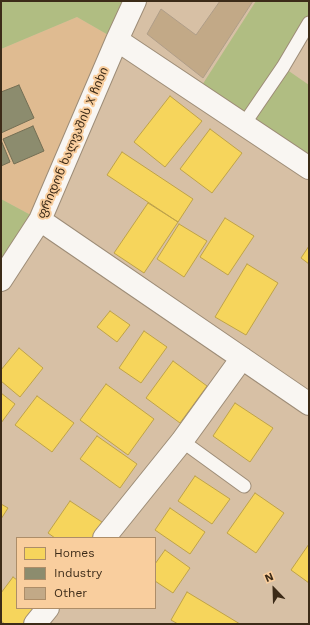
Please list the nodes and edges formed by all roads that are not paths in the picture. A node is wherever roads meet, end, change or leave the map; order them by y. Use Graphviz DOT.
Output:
graph roads {
  1 [pos="136,1"];
  2 [pos="309,23"];
  3 [pos="117,40"];
  4 [pos="244,124"];
  5 [pos="309,168"];
  6 [pos="40,220"];
  7 [pos="1,280"];
  8 [pos="242,358"];
  9 [pos="309,404"];
  10 [pos="182,441"];
  11 [pos="244,486"];
  12 [pos="105,537"];
  13 [pos="47,609"];
  14 [pos="35,624"];
  1 -- 3 [label="street, ფრიდონ ხალვაშის X ჩიხი"];
  2 -- 4 [label="lane"];
  3 -- 4 [label="street"];
  3 -- 6 [label="street, ფრიდონ ხალვაშის X ჩიხი"];
  4 -- 5 [label="street"];
  6 -- 7 [label="street, ფრიდონ ხალვაშის X ჩიხი"];
  6 -- 8 [label="street"];
  8 -- 9 [label="street"];
  8 -- 10 [label="street"];
  10 -- 11 [label="lane"];
  10 -- 12 [label="street"];
  13 -- 14 [label="street"];
}
